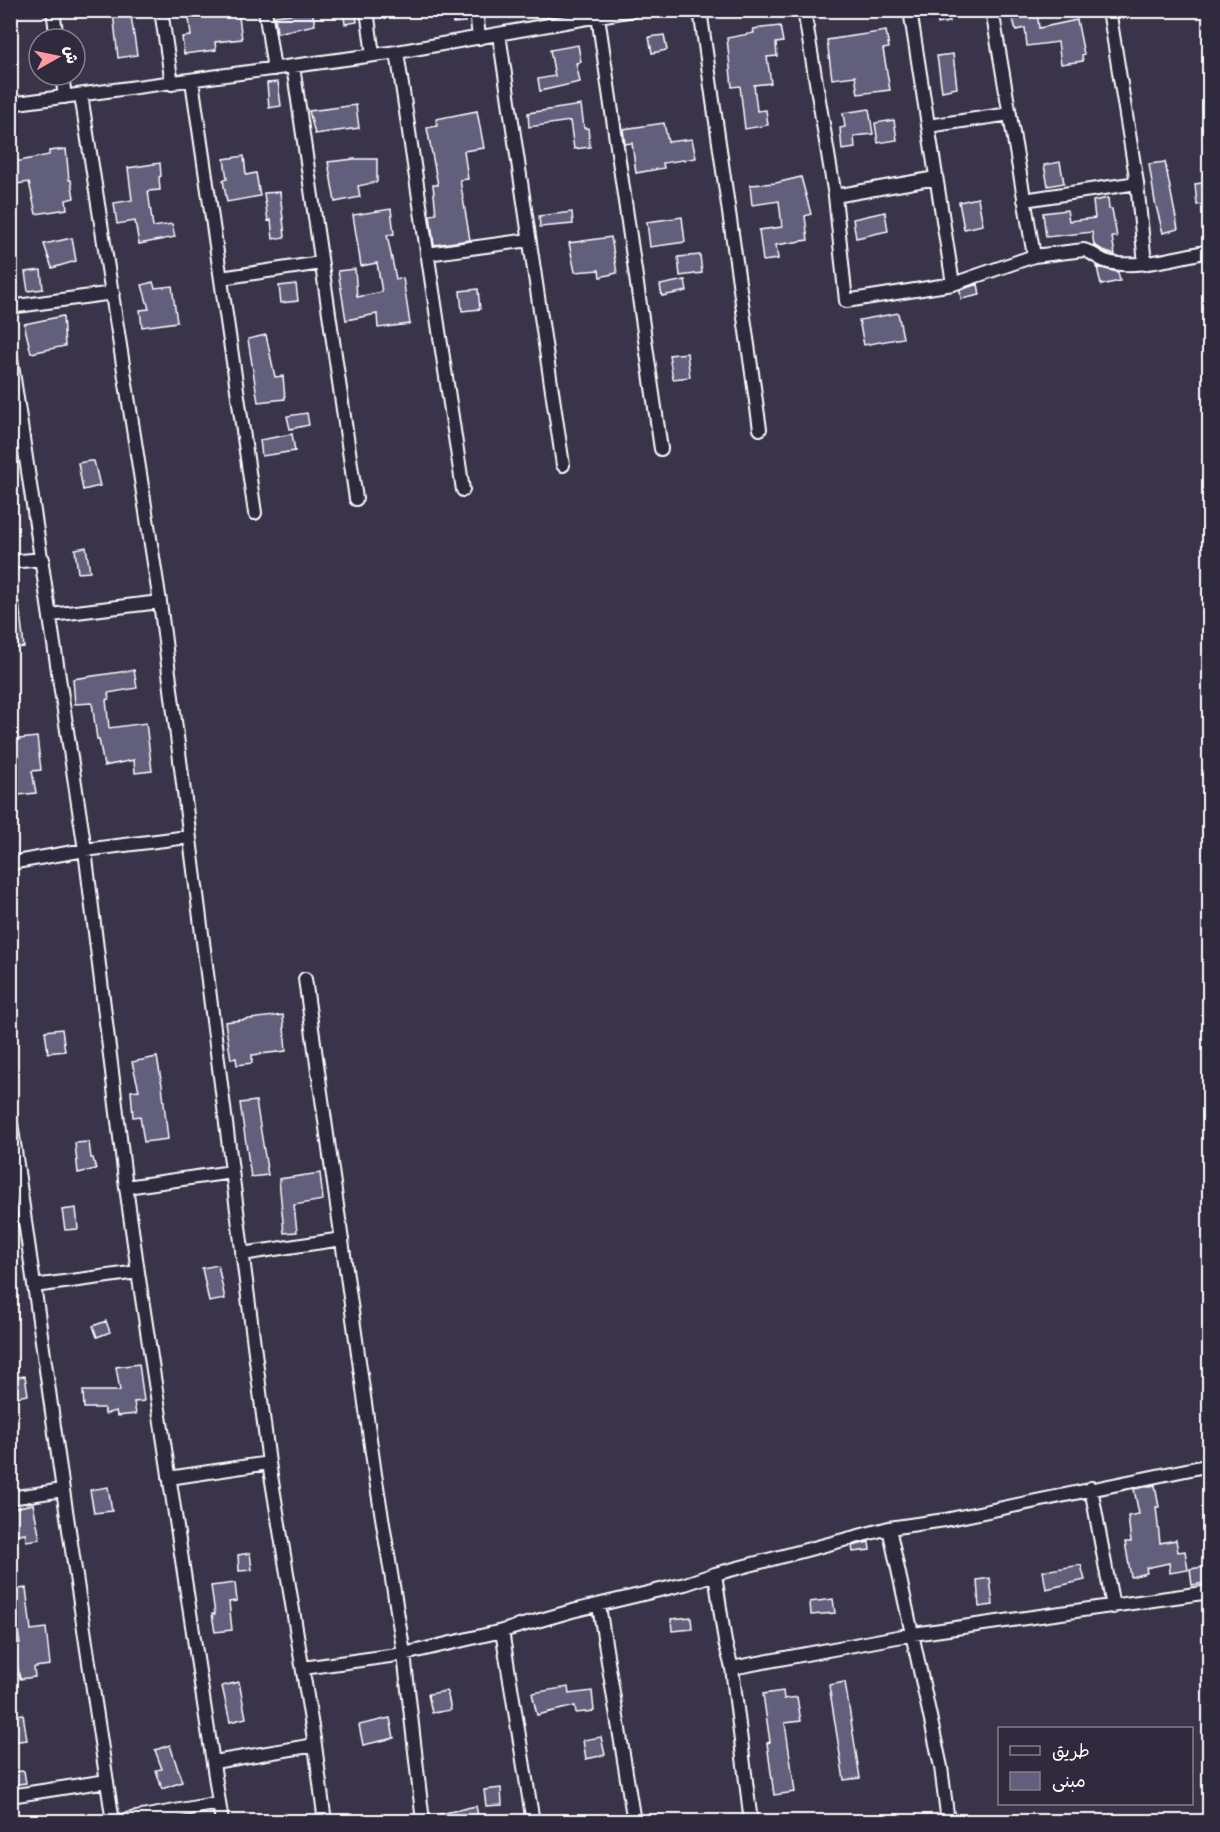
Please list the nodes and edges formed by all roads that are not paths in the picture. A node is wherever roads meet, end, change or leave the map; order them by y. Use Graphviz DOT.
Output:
graph roads {
  1 [pos="53,10"];
  2 [pos="161,10"];
  3 [pos="265,10"];
  4 [pos="367,10"];
  5 [pos="476,10"];
  6 [pos="633,10"];
  7 [pos="700,10"];
  8 [pos="804,10"];
  9 [pos="910,10"];
  10 [pos="992,10"];
  11 [pos="1109,10"];
  12 [pos="598,16"];
  13 [pos="55,27"];
  14 [pos="500,34"];
  15 [pos="479,38"];
  16 [pos="397,52"];
  17 [pos="373,55"];
  18 [pos="293,66"];
  19 [pos="274,69"];
  20 [pos="192,81"];
  21 [pos="172,84"];
  22 [pos="64,87"];
  23 [pos="81,95"];
  24 [pos="65,97"];
  25 [pos="10,104"];
  26 [pos="1010,114"];
  27 [pos="928,126"];
  28 [pos="936,178"];
  29 [pos="1137,183"];
  30 [pos="835,196"];
  31 [pos="1024,200"];
  32 [pos="529,240"];
  33 [pos="1209,251"];
  34 [pos="427,254"];
  35 [pos="1034,256"];
  36 [pos="321,262"];
  37 [pos="1145,264"];
  38 [pos="220,278"];
  39 [pos="953,284"];
  40 [pos="113,293"];
  41 [pos="10,307"];
  42 [pos="10,352"];
  43 [pos="760,429"];
  44 [pos="661,449"];
  45 [pos="563,465"];
  46 [pos="463,490"];
  47 [pos="356,499"];
  48 [pos="255,513"];
  49 [pos="43,558"];
  50 [pos="10,562"];
  51 [pos="160,602"];
  52 [pos="51,615"];
  53 [pos="188,837"];
  54 [pos="85,850"];
  55 [pos="10,863"];
  56 [pos="305,979"];
  57 [pos="10,1115"];
  58 [pos="232,1172"];
  59 [pos="126,1187"];
  60 [pos="16,1203"];
  61 [pos="342,1239"];
  62 [pos="242,1254"];
  63 [pos="138,1272"];
  64 [pos="34,1286"];
  65 [pos="269,1463"];
  66 [pos="1209,1464"];
  67 [pos="169,1478"];
  68 [pos="1091,1488"];
  69 [pos="63,1490"];
  70 [pos="10,1498"];
  71 [pos="889,1528"];
  72 [pos="715,1574"];
  73 [pos="1209,1592"];
  74 [pos="600,1606"];
  75 [pos="1113,1607"];
  76 [pos="502,1631"];
  77 [pos="913,1634"];
  78 [pos="404,1654"];
  79 [pos="303,1668"];
  80 [pos="732,1668"];
  81 [pos="315,1745"];
  82 [pos="214,1762"];
  83 [pos="107,1781"];
  84 [pos="10,1796"];
  85 [pos="219,1803"];
  86 [pos="114,1821"];
  87 [pos="222,1821"];
  88 [pos="325,1821"];
  89 [pos="423,1821"];
  90 [pos="533,1821"];
  91 [pos="634,1821"];
  92 [pos="751,1821"];
  93 [pos="948,1821"];
  1 -- 13 [label="street"];
  2 -- 21 [label="street"];
  3 -- 19 [label="street"];
  4 -- 17 [label="street"];
  5 -- 15 [label="street"];
  6 -- 12 [label="street"];
  7 -- 43 [label="street"];
  8 -- 30 [label="street"];
  9 -- 27 [label="street"];
  10 -- 26 [label="street"];
  11 -- 29 [label="street"];
  12 -- 14 [label="street"];
  12 -- 44 [label="street"];
  14 -- 15 [label="street"];
  14 -- 32 [label="street"];
  15 -- 16 [label="street"];
  16 -- 17 [label="street"];
  16 -- 34 [label="street"];
  17 -- 18 [label="street"];
  18 -- 19 [label="street"];
  18 -- 36 [label="street"];
  19 -- 20 [label="street"];
  20 -- 21 [label="street"];
  20 -- 38 [label="street"];
  21 -- 23 [label="street"];
  22 -- 24 [label="street"];
  23 -- 24 [label="street"];
  23 -- 40 [label="street"];
  24 -- 25 [label="street"];
  26 -- 27 [label="street"];
  26 -- 31 [label="street"];
  27 -- 28 [label="street"];
  28 -- 30 [label="street"];
  28 -- 39 [label="street"];
  29 -- 31 [label="street"];
  29 -- 37 [label="street"];
  30 -- 39 [label="street"];
  31 -- 35 [label="street"];
  32 -- 34 [label="street"];
  32 -- 45 [label="street"];
  33 -- 37 [label="street"];
  34 -- 46 [label="street"];
  35 -- 37 [label="street"];
  35 -- 39 [label="street"];
  36 -- 38 [label="street"];
  36 -- 47 [label="street"];
  38 -- 48 [label="street"];
  40 -- 41 [label="street"];
  40 -- 51 [label="street"];
  42 -- 49 [label="street"];
  49 -- 50 [label="street"];
  49 -- 52 [label="street"];
  51 -- 52 [label="street"];
  51 -- 53 [label="street"];
  52 -- 54 [label="street"];
  53 -- 54 [label="street"];
  53 -- 58 [label="street"];
  54 -- 55 [label="street"];
  54 -- 59 [label="street"];
  56 -- 61 [label="street"];
  57 -- 60 [label="street"];
  58 -- 59 [label="street"];
  58 -- 62 [label="street"];
  59 -- 63 [label="street"];
  60 -- 64 [label="street"];
  61 -- 62 [label="street"];
  61 -- 78 [label="street"];
  62 -- 65 [label="street"];
  63 -- 64 [label="street"];
  63 -- 67 [label="street"];
  64 -- 69 [label="street"];
  65 -- 67 [label="street"];
  65 -- 79 [label="street"];
  66 -- 68 [label="street"];
  67 -- 82 [label="street"];
  68 -- 71 [label="street"];
  68 -- 75 [label="street"];
  69 -- 70 [label="street"];
  69 -- 83 [label="street"];
  71 -- 72 [label="street"];
  71 -- 77 [label="street"];
  72 -- 74 [label="street"];
  72 -- 80 [label="street"];
  73 -- 75 [label="street"];
  74 -- 76 [label="street"];
  74 -- 91 [label="street"];
  75 -- 77 [label="street"];
  76 -- 78 [label="street"];
  76 -- 90 [label="street"];
  77 -- 80 [label="street"];
  77 -- 93 [label="street"];
  78 -- 79 [label="street"];
  78 -- 89 [label="street"];
  79 -- 81 [label="street"];
  80 -- 92 [label="street"];
  81 -- 82 [label="street"];
  81 -- 88 [label="street"];
  82 -- 85 [label="street"];
  83 -- 84 [label="street"];
  83 -- 86 [label="street"];
  85 -- 86 [label="street"];
  85 -- 87 [label="street"];
}
